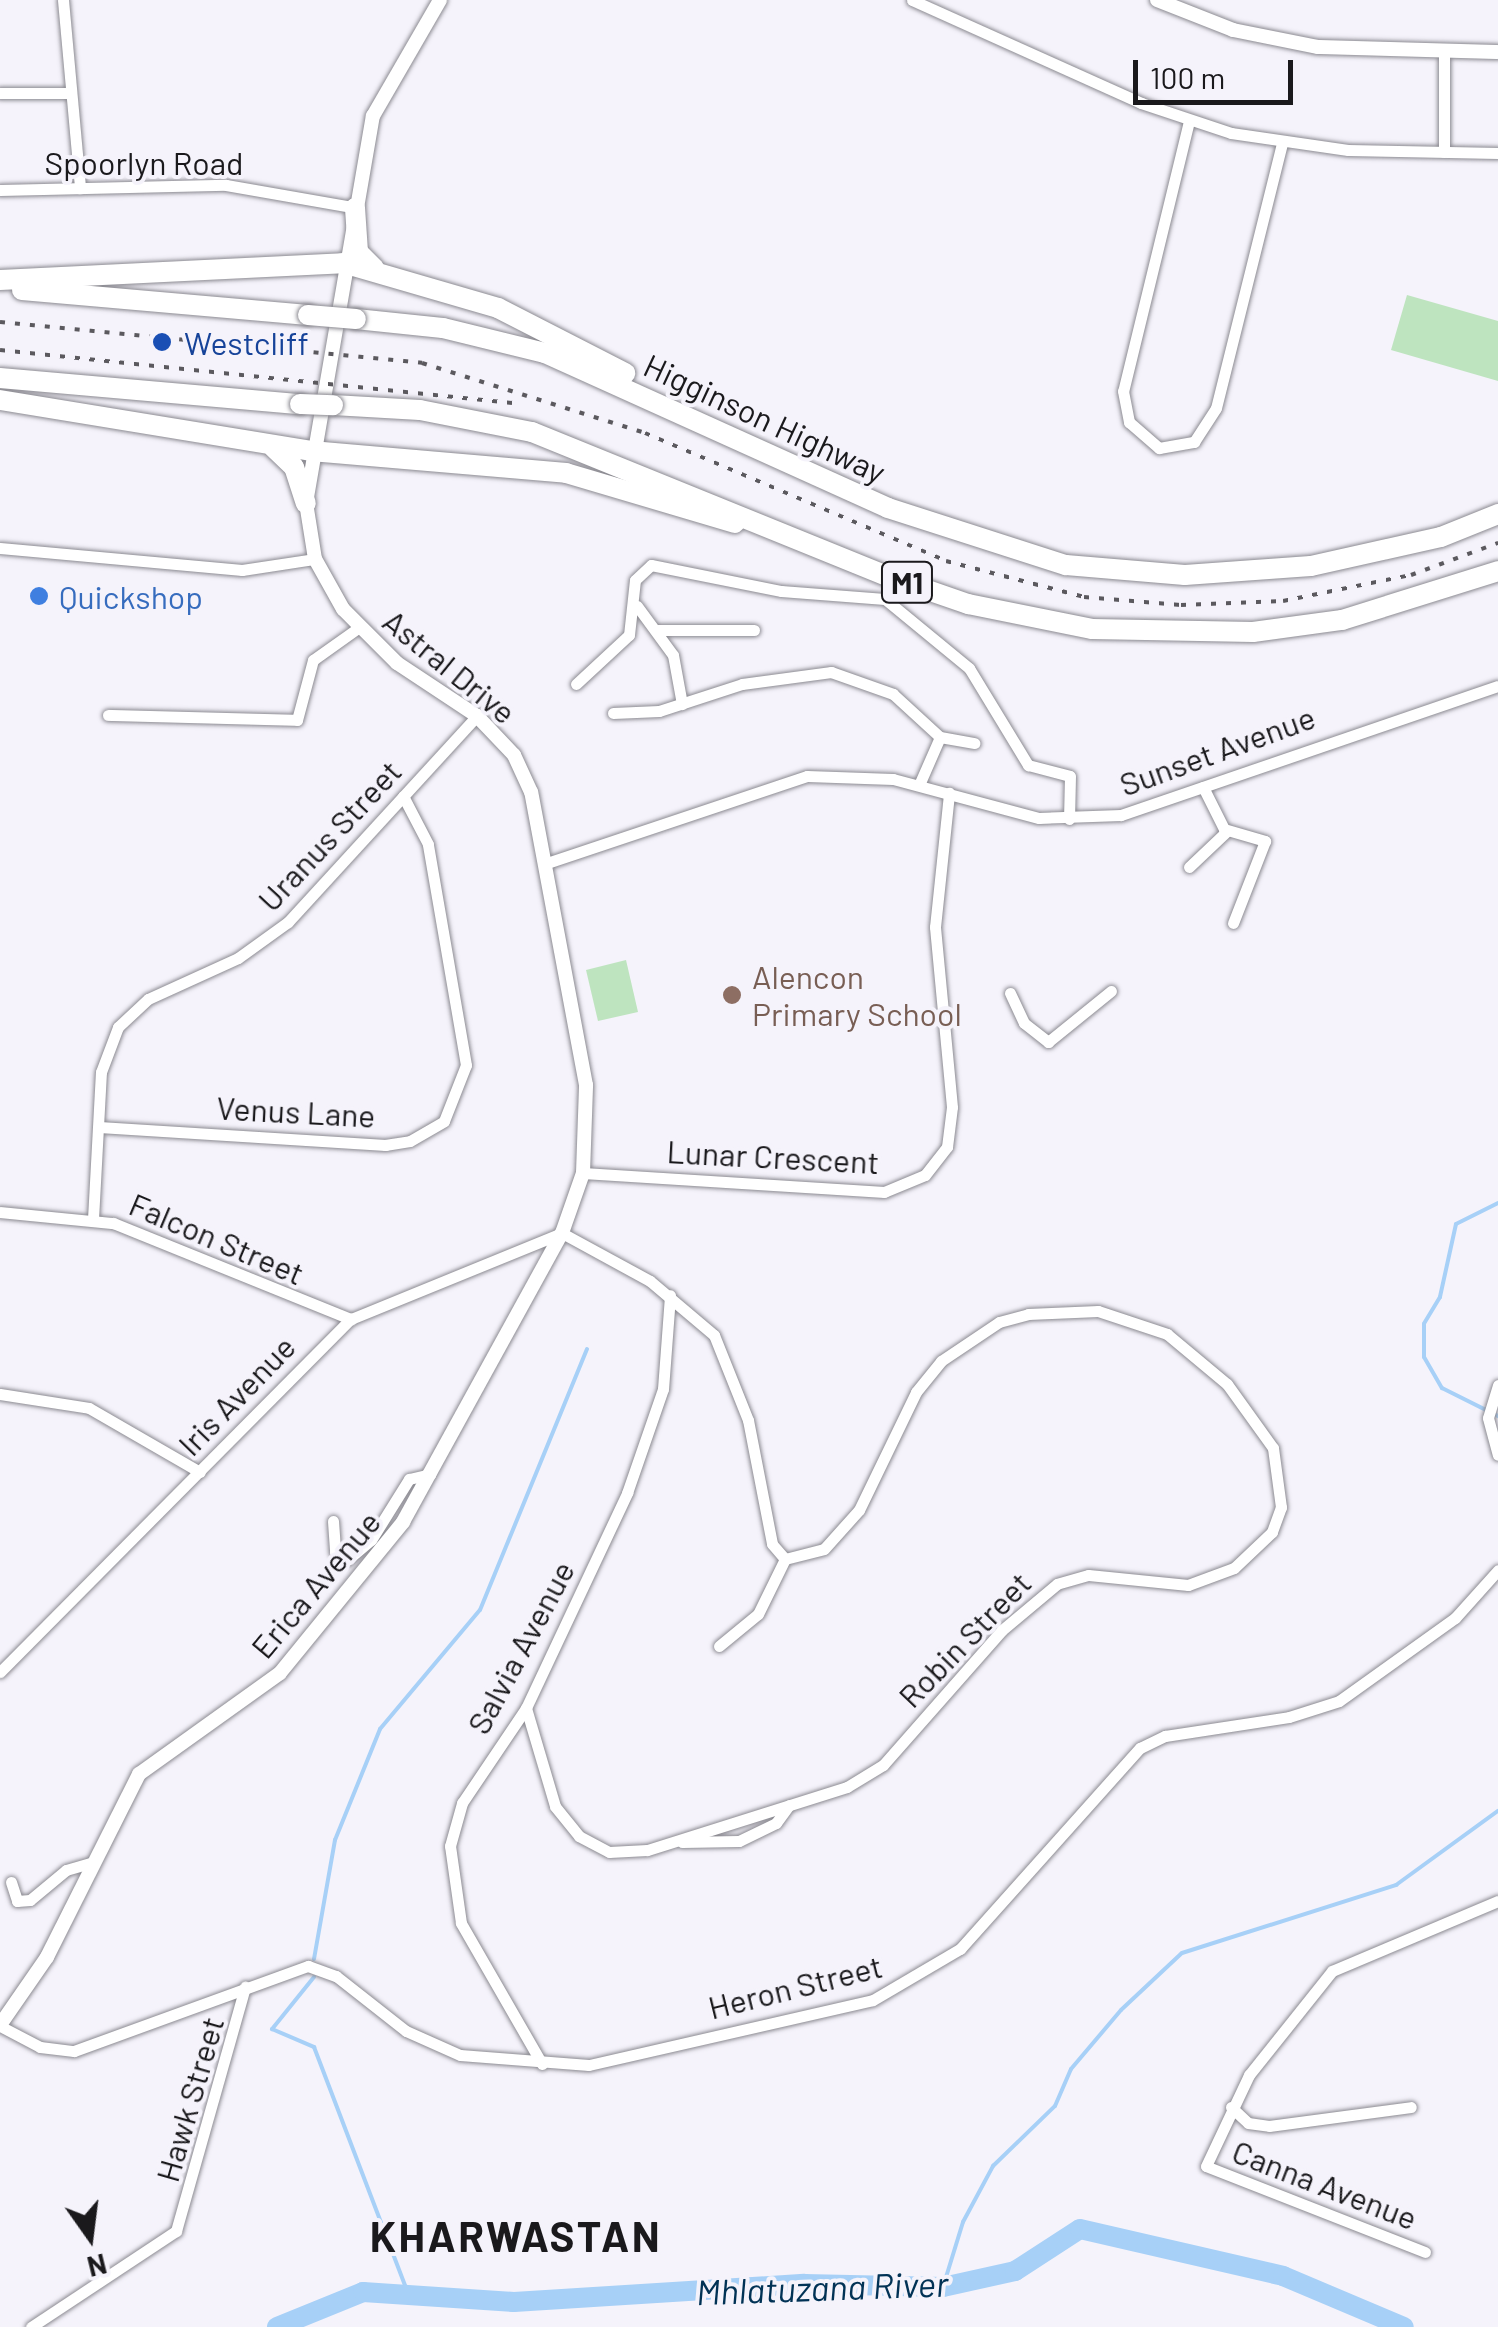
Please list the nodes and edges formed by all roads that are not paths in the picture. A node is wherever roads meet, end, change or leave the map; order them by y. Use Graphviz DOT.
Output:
graph roads {
  1 [pos="63,0"];
  2 [pos="440,0"];
  3 [pos="912,0"];
  4 [pos="1158,0"];
  5 [pos="1444,51"];
  6 [pos="1498,52"];
  7 [pos="0,93"];
  8 [pos="71,93"];
  9 [pos="373,116"];
  10 [pos="1189,121"];
  11 [pos="1282,143"];
  12 [pos="1444,152"];
  13 [pos="1498,153"];
  14 [pos="80,188"];
  15 [pos="0,190"];
  16 [pos="350,207"];
  17 [pos="343,263"];
  18 [pos="374,268"];
  19 [pos="0,280"];
  20 [pos="0,288"];
  21 [pos="0,378"];
  22 [pos="0,400"];
  23 [pos="698,419"];
  24 [pos="271,446"];
  25 [pos="310,451"];
  26 [pos="306,504"];
  27 [pos="1498,514"];
  28 [pos="0,548"];
  29 [pos="315,559"];
  30 [pos="1498,571"];
  31 [pos="888,576"];
  32 [pos="635,603"];
  33 [pos="358,628"];
  34 [pos="657,630"];
  35 [pos="754,630"];
  36 [pos="576,684"];
  37 [pos="1498,686"];
  38 [pos="682,704"];
  39 [pos="613,713"];
  40 [pos="108,715"];
  41 [pos="478,716"];
  42 [pos="940,737"];
  43 [pos="974,743"];
  44 [pos="919,786"];
  45 [pos="1203,787"];
  46 [pos="948,793"];
  47 [pos="403,796"];
  48 [pos="1068,819"];
  49 [pos="1226,832"];
  50 [pos="547,862"];
  51 [pos="1189,867"];
  52 [pos="1233,923"];
  53 [pos="1111,990"];
  54 [pos="1010,992"];
  55 [pos="99,1127"];
  56 [pos="583,1172"];
  57 [pos="0,1212"];
  58 [pos="92,1219"];
  59 [pos="562,1233"];
  60 [pos="670,1296"];
  61 [pos="351,1318"];
  62 [pos="1498,1385"];
  63 [pos="0,1394"];
  64 [pos="1498,1454"];
  65 [pos="200,1472"];
  66 [pos="430,1474"];
  67 [pos="333,1521"];
  68 [pos="785,1560"];
  69 [pos="1498,1570"];
  70 [pos="719,1646"];
  71 [pos="0,1672"];
  72 [pos="526,1708"];
  73 [pos="789,1805"];
  74 [pos="674,1841"];
  75 [pos="91,1863"];
  76 [pos="11,1882"];
  77 [pos="1498,1901"];
  78 [pos="245,1987"];
  79 [pos="0,2026"];
  80 [pos="542,2064"];
  81 [pos="1231,2107"];
  82 [pos="1411,2107"];
  83 [pos="1425,2252"];
  84 [pos="31,2327"];
  1 -- 8 [label="street"];
  2 -- 9 [label="street"];
  3 -- 10 [label="street"];
  4 -- 5 [label="street"];
  5 -- 6 [label="street"];
  5 -- 12 [label="street"];
  7 -- 8 [label="street"];
  8 -- 14 [label="street"];
  9 -- 16 [label="street"];
  9 -- 16 [label="street"];
  10 -- 11 [label="street"];
  10 -- 11 [label="street"];
  11 -- 12 [label="street"];
  12 -- 13 [label="street"];
  14 -- 15 [label="street, Spoorlyn Road"];
  14 -- 16 [label="street, Spoorlyn Road"];
  16 -- 17 [label="street, Astral Drive"];
  16 -- 18 [label="highway"];
  17 -- 18 [label="highway"];
  17 -- 19 [label="highway"];
  17 -- 25 [label="street, Astral Drive"];
  18 -- 23 [label="highway"];
  20 -- 23 [label="highway, Higginson Highway / M1, bridge"];
  21 -- 31 [label="highway, M1, bridge"];
  22 -- 24 [label="highway"];
  23 -- 27 [label="highway, Higginson Highway / M1"];
  24 -- 25 [label="highway"];
  24 -- 26 [label="highway"];
  25 -- 26 [label="street, Astral Drive"];
  25 -- 31 [label="highway"];
  26 -- 29 [label="street, Astral Drive"];
  28 -- 29 [label="street"];
  29 -- 33 [label="street, Astral Drive"];
  30 -- 31 [label="highway, M1"];
  32 -- 34 [label="street"];
  32 -- 36 [label="street"];
  32 -- 48 [label="street"];
  33 -- 40 [label="street"];
  33 -- 41 [label="street, Astral Drive"];
  34 -- 35 [label="street"];
  34 -- 38 [label="street"];
  37 -- 45 [label="street, Sunset Avenue"];
  38 -- 39 [label="street"];
  38 -- 42 [label="street"];
  41 -- 47 [label="street, Uranus Street"];
  41 -- 50 [label="street, Astral Drive"];
  42 -- 43 [label="street"];
  42 -- 44 [label="street"];
  44 -- 46 [label="street, Sunset Avenue"];
  44 -- 50 [label="street, Sunset Avenue"];
  45 -- 48 [label="street, Sunset Avenue"];
  45 -- 49 [label="street"];
  46 -- 48 [label="street, Sunset Avenue"];
  46 -- 56 [label="street, Lunar Crescent"];
  47 -- 55 [label="street, Uranus Street"];
  47 -- 55 [label="street, Venus Lane"];
  49 -- 51 [label="street"];
  49 -- 52 [label="street"];
  50 -- 56 [label="street, Astral Drive"];
  53 -- 54 [label="street"];
  55 -- 58 [label="street, Uranus Street"];
  56 -- 59 [label="street, Astral Drive"];
  57 -- 58 [label="street, Falcon Street"];
  58 -- 61 [label="street, Falcon Street"];
  59 -- 60 [label="street"];
  59 -- 61 [label="street, Iris Avenue"];
  59 -- 66 [label="street, Erica Avenue"];
  60 -- 68 [label="street"];
  60 -- 72 [label="street, Salvia Avenue"];
  61 -- 65 [label="street, Iris Avenue"];
  62 -- 64 [label="street"];
  63 -- 65 [label="street"];
  65 -- 71 [label="street, Iris Avenue"];
  66 -- 67 [label="street"];
  66 -- 75 [label="street, Erica Avenue"];
  68 -- 70 [label="street"];
  68 -- 73 [label="street, Robin Street"];
  69 -- 80 [label="street, Heron Street"];
  72 -- 74 [label="street, Robin Street"];
  72 -- 80 [label="street, Salvia Avenue"];
  73 -- 74 [label="street, Robin Street"];
  73 -- 74 [label="street"];
  75 -- 76 [label="street"];
  75 -- 79 [label="street, Erica Avenue"];
  77 -- 81 [label="street"];
  78 -- 79 [label="street, Heron Street"];
  78 -- 80 [label="street, Heron Street"];
  78 -- 84 [label="street, Hawk Street"];
  81 -- 82 [label="street"];
  81 -- 83 [label="street, Canna Avenue"];
}
